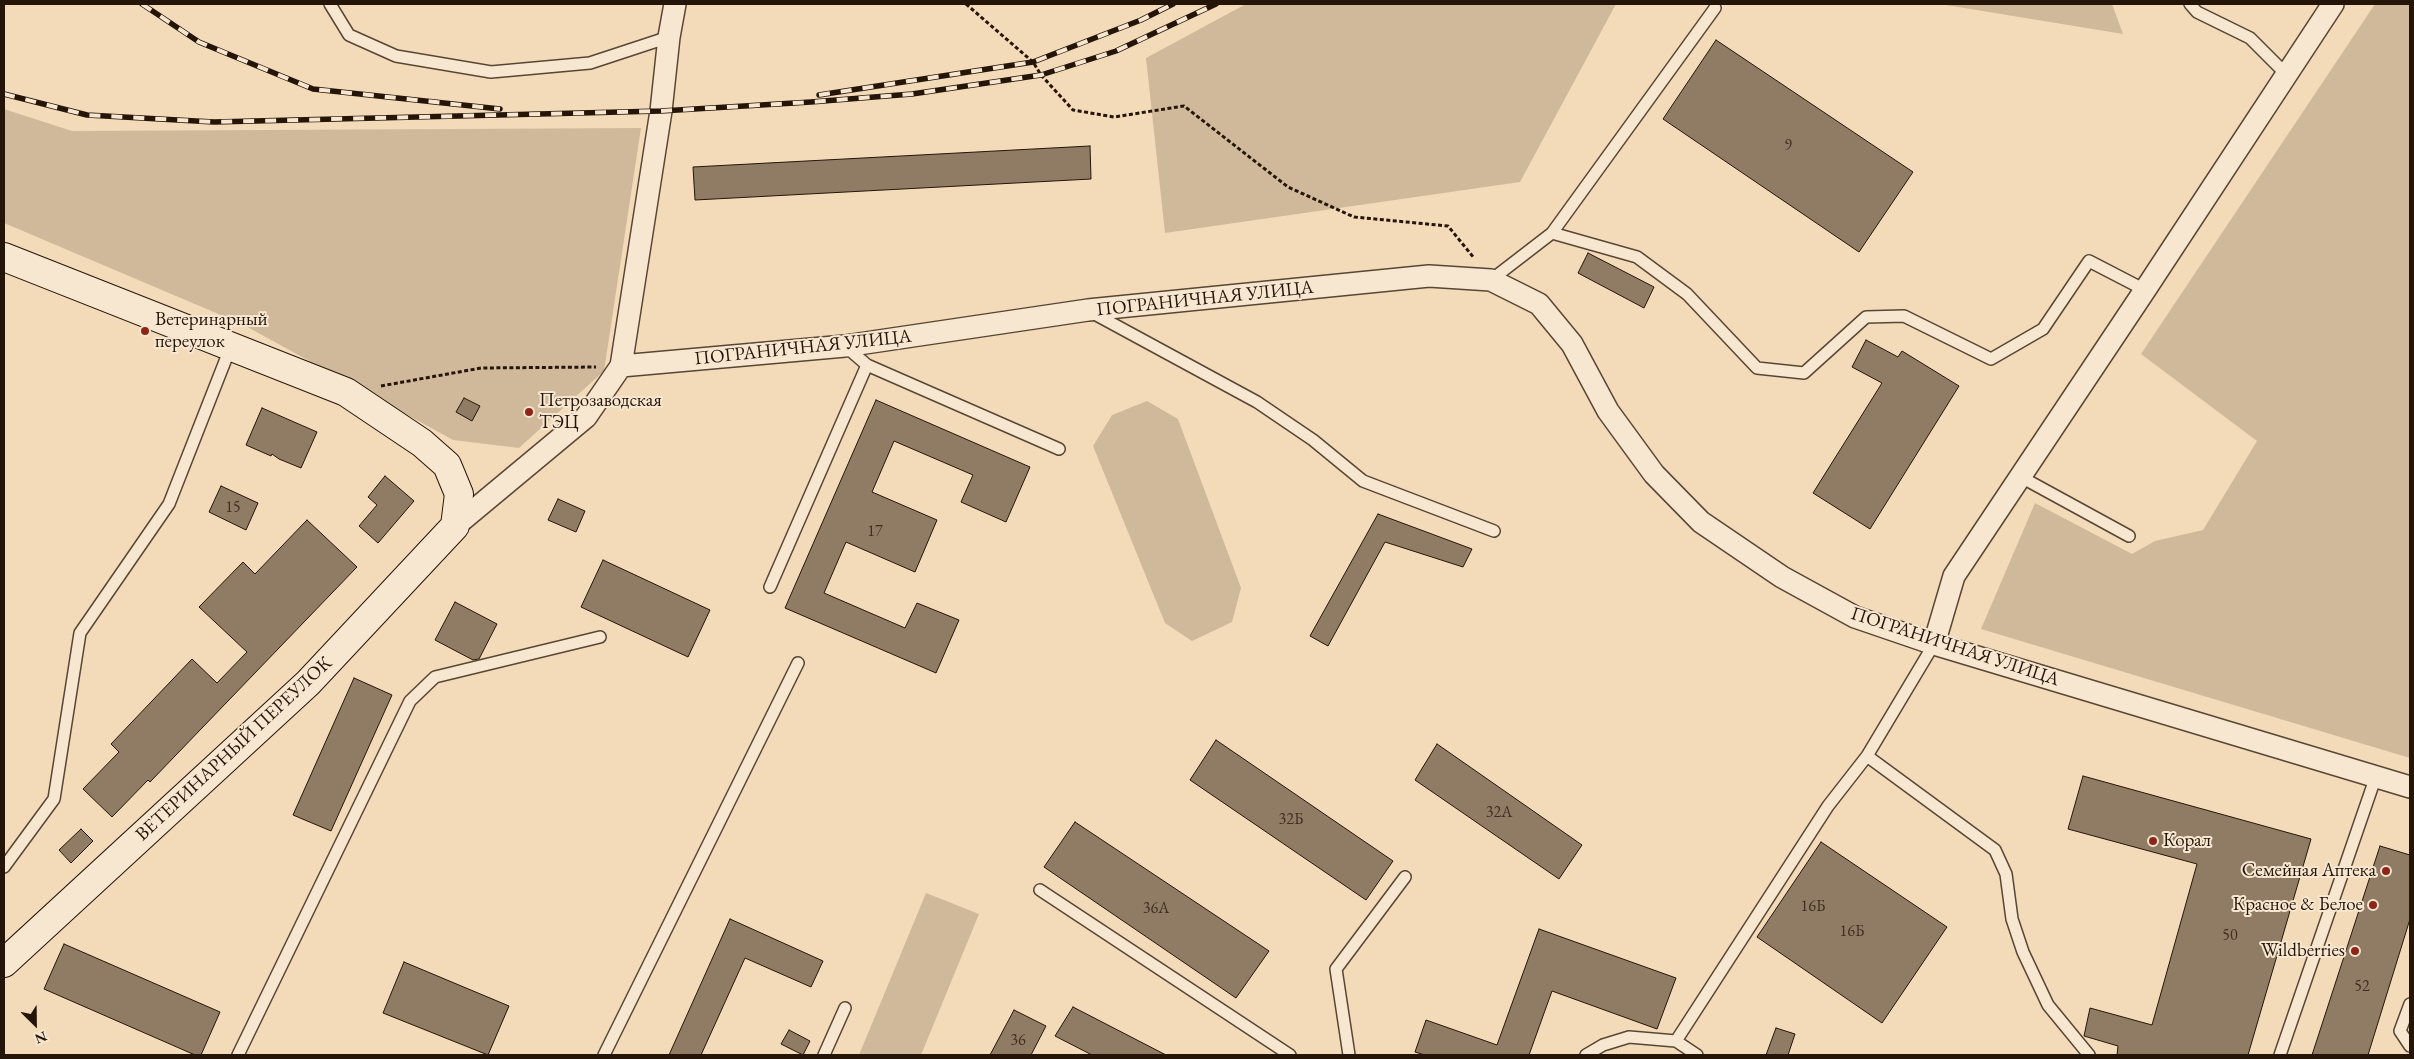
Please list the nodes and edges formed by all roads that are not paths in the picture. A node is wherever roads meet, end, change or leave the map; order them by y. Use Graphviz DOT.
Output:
graph roads {
  1 [pos="330,4"];
  2 [pos="675,4"];
  3 [pos="2190,4"];
  4 [pos="2333,4"];
  5 [pos="1715,8"];
  6 [pos="668,37"];
  7 [pos="2287,74"];
  8 [pos="1552,233"];
  9 [pos="4,257"];
  10 [pos="1491,280"];
  11 [pos="2145,290"];
  12 [pos="1088,310"];
  13 [pos="231,346"];
  14 [pos="845,346"];
  15 [pos="866,365"];
  16 [pos="621,366"];
  17 [pos="1059,449"];
  18 [pos="2021,477"];
  19 [pos="455,526"];
  20 [pos="1494,531"];
  21 [pos="2128,536"];
  22 [pos="770,587"];
  23 [pos="600,637"];
  24 [pos="1934,644"];
  25 [pos="798,663"];
  26 [pos="1867,756"];
  27 [pos="2376,776"];
  28 [pos="2410,787"];
  29 [pos="4,867"];
  30 [pos="1405,877"];
  31 [pos="1040,890"];
  32 [pos="4,963"];
  33 [pos="2410,1004"];
  34 [pos="845,1008"];
  35 [pos="1676,1041"];
  36 [pos="2410,1046"];
  37 [pos="238,1055"];
  38 [pos="604,1055"];
  39 [pos="824,1055"];
  40 [pos="1290,1055"];
  41 [pos="1349,1055"];
  42 [pos="1586,1055"];
  43 [pos="1697,1055"];
  44 [pos="2089,1055"];
  45 [pos="2280,1055"];
  1 -- 6 [label="lane"];
  2 -- 6 [label="street"];
  3 -- 7 [label="lane"];
  4 -- 7 [label="street"];
  5 -- 8 [label="lane"];
  6 -- 16 [label="street"];
  7 -- 11 [label="street"];
  8 -- 10 [label="lane"];
  8 -- 11 [label="lane"];
  9 -- 13 [label="main road"];
  10 -- 12 [label="street, ПОГРАНИЧНАЯ УЛИЦА"];
  10 -- 24 [label="street, ПОГРАНИЧНАЯ УЛИЦА"];
  11 -- 18 [label="street"];
  12 -- 14 [label="street, ПОГРАНИЧНАЯ УЛИЦА"];
  12 -- 20 [label="lane"];
  13 -- 19 [label="main road"];
  13 -- 29 [label="lane"];
  14 -- 15 [label="lane"];
  14 -- 16 [label="street, ПОГРАНИЧНАЯ УЛИЦА"];
  15 -- 17 [label="lane"];
  15 -- 22 [label="lane"];
  16 -- 19 [label="street"];
  18 -- 21 [label="lane"];
  18 -- 24 [label="street"];
  19 -- 32 [label="main road, ВЕТЕРИНАРНЫЙ ПЕРЕУЛОК"];
  23 -- 37 [label="lane"];
  24 -- 26 [label="lane"];
  24 -- 27 [label="street, ПОГРАНИЧНАЯ УЛИЦА"];
  25 -- 38 [label="lane"];
  26 -- 35 [label="lane"];
  26 -- 44 [label="lane"];
  27 -- 28 [label="street, ПОГРАНИЧНАЯ УЛИЦА"];
  27 -- 45 [label="lane"];
  30 -- 41 [label="lane"];
  31 -- 40 [label="lane"];
  33 -- 36 [label="lane"];
  34 -- 39 [label="lane"];
  35 -- 42 [label="lane"];
  35 -- 43 [label="lane"];
}
